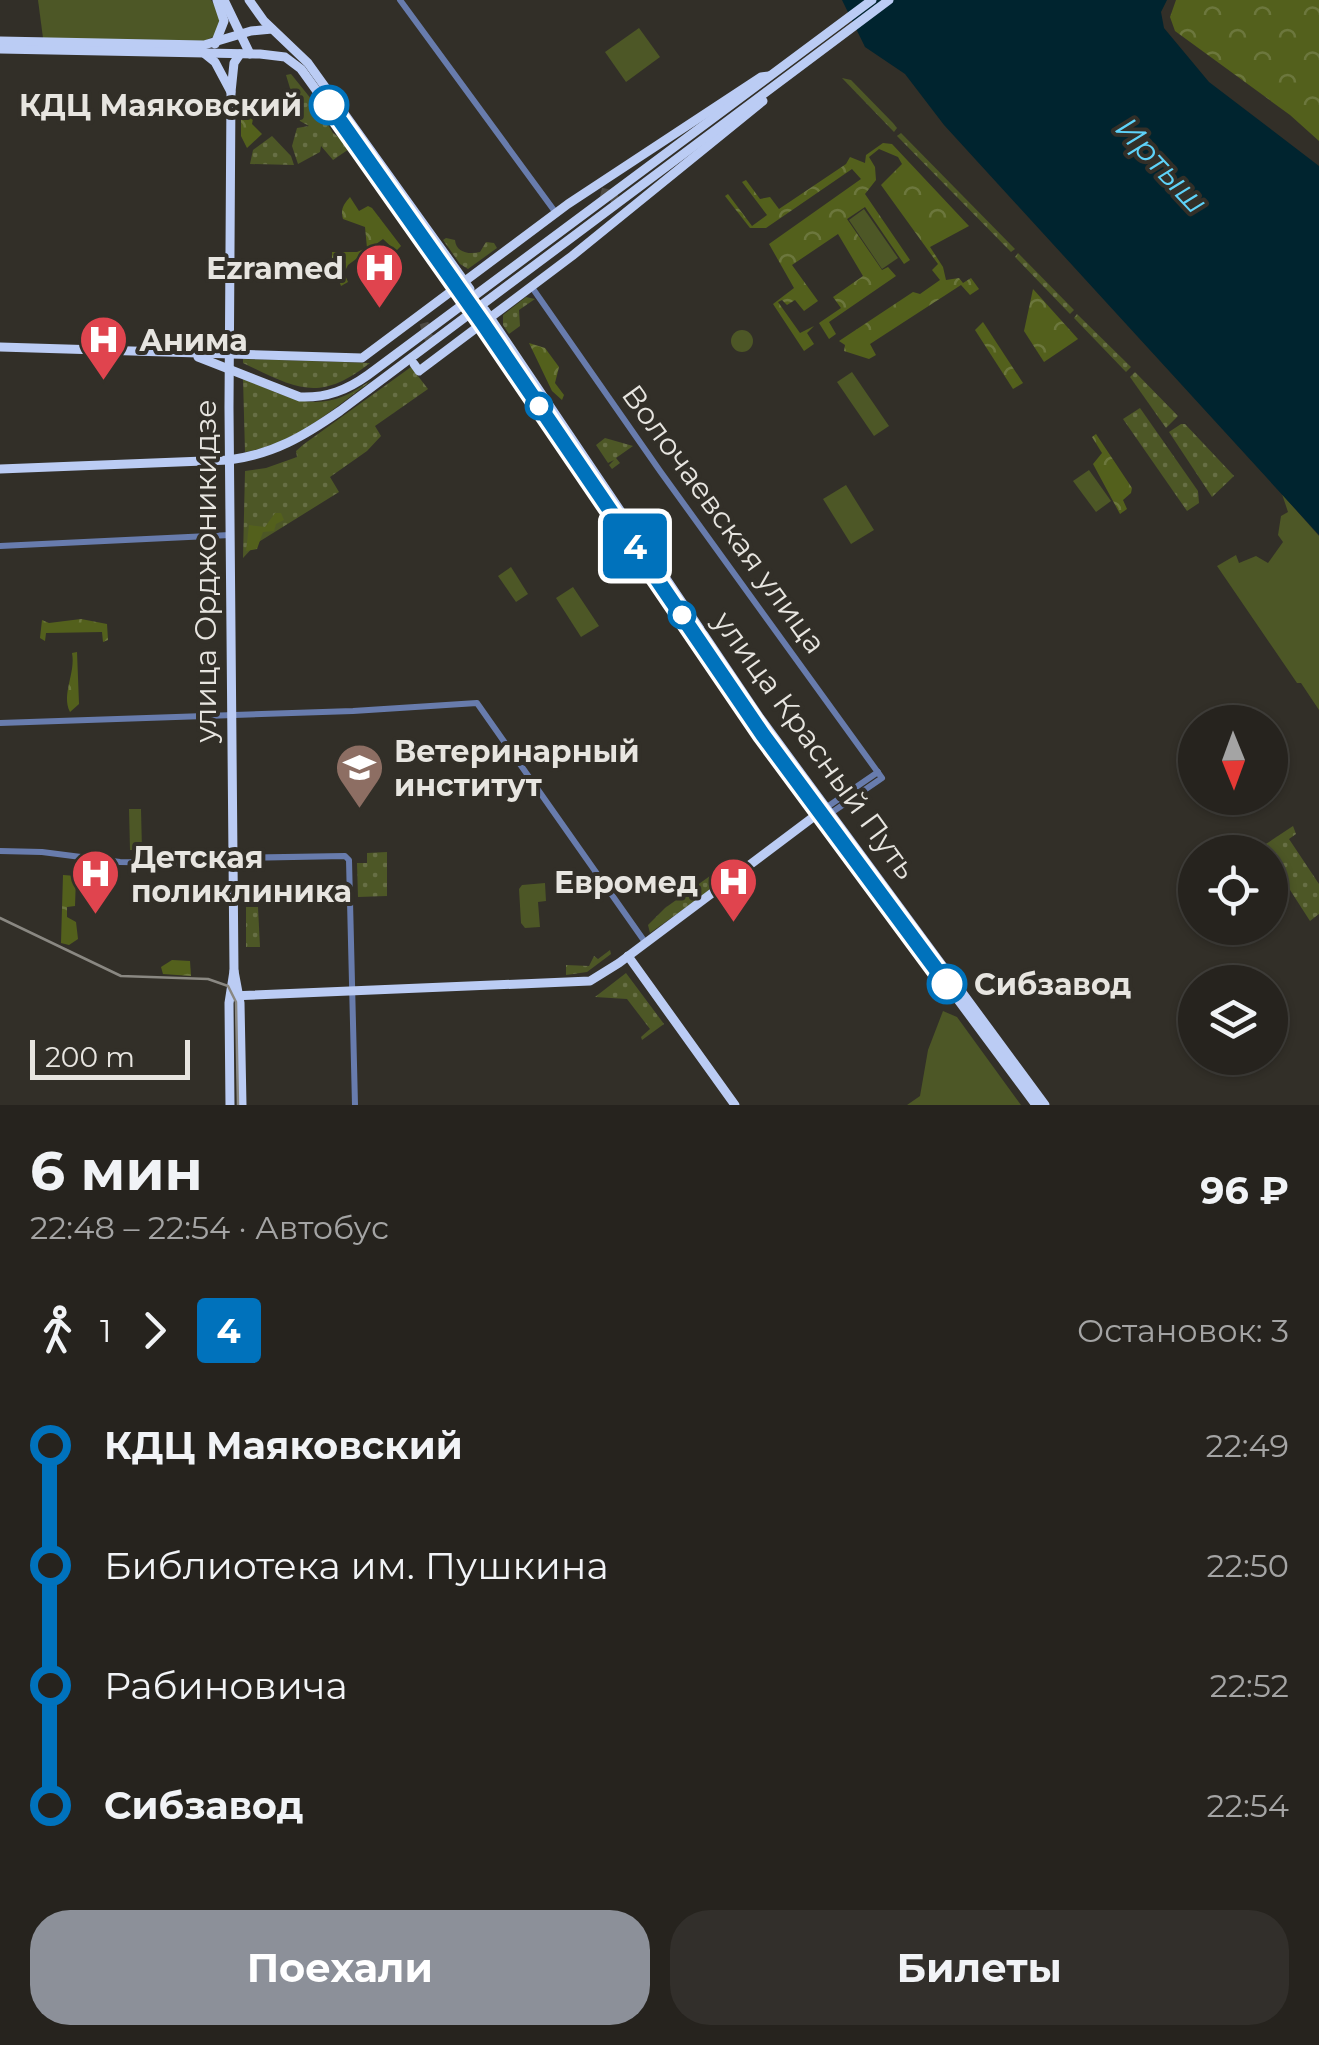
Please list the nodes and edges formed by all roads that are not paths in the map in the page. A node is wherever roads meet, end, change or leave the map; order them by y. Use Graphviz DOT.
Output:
graph roads {
  1 [pos="220,0"];
  2 [pos="248,0"];
  3 [pos="400,0"];
  4 [pos="872,0"];
  5 [pos="889,0"];
  6 [pos="273,30"];
  7 [pos="241,34"];
  8 [pos="0,41"];
  9 [pos="216,44"];
  10 [pos="0,49"];
  11 [pos="205,54"];
  12 [pos="250,54"];
  13 [pos="802,59"];
  14 [pos="770,76"];
  15 [pos="769,90"];
  16 [pos="231,92"];
  17 [pos="693,140"];
  18 [pos="601,192"];
  19 [pos="581,197"];
  20 [pos="618,209"];
  21 [pos="556,214"];
  22 [pos="612,221"];
  23 [pos="531,286"];
  24 [pos="464,288"];
  25 [pos="428,310"];
  26 [pos="484,316"];
  27 [pos="424,323"];
  28 [pos="438,344"];
  29 [pos="0,346"];
  30 [pos="452,346"];
  31 [pos="180,352"];
  32 [pos="229,354"];
  33 [pos="229,367"];
  34 [pos="416,367"];
  35 [pos="229,460"];
  36 [pos="0,469"];
  37 [pos="230,535"];
  38 [pos="0,546"];
  39 [pos="231,716"];
  40 [pos="0,724"];
  41 [pos="825,813"];
  42 [pos="0,851"];
  43 [pos="233,861"];
  44 [pos="645,942"];
  45 [pos="628,956"];
  46 [pos="352,993"];
  47 [pos="235,996"];
  48 [pos="230,1105"];
  49 [pos="242,1105"];
  50 [pos="356,1105"];
  51 [pos="734,1105"];
  52 [pos="1036,1105"];
  53 [pos="1045,1105"];
  1 -- 7 [label="main road"];
  1 -- 9 [label="main road"];
  2 -- 6 [label="main road"];
  3 -- 21 [label="street"];
  4 -- 13 [label="main road"];
  5 -- 13 [label="main road"];
  6 -- 7 [label="main road"];
  6 -- 12 [label="main road"];
  6 -- 24 [label="main road"];
  7 -- 9 [label="main road"];
  7 -- 12 [label="main road"];
  8 -- 9 [label="main road"];
  10 -- 11 [label="main road"];
  11 -- 12 [label="main road"];
  11 -- 16 [label="main road"];
  12 -- 16 [label="main road, улица Орджоникидзе"];
  12 -- 24 [label="main road"];
  13 -- 14 [label="main road"];
  13 -- 15 [label="main road"];
  14 -- 17 [label="main road"];
  14 -- 19 [label="main road"];
  15 -- 17 [label="main road"];
  15 -- 22 [label="main road"];
  16 -- 32 [label="main road, улица Орджоникидзе"];
  17 -- 33 [label="main road"];
  17 -- 35 [label="main road"];
  18 -- 19 [label="main road"];
  19 -- 21 [label="main road"];
  20 -- 22 [label="main road"];
  21 -- 24 [label="main road"];
  22 -- 23 [label="main road"];
  23 -- 26 [label="main road"];
  23 -- 41 [label="street, Волочаевская улица"];
  24 -- 25 [label="main road"];
  25 -- 27 [label="main road"];
  25 -- 32 [label="main road"];
  26 -- 30 [label="main road"];
  26 -- 41 [label="main road, улица Красный Путь"];
  28 -- 30 [label="main road"];
  29 -- 31 [label="main road"];
  30 -- 34 [label="main road"];
  31 -- 32 [label="main road"];
  31 -- 33 [label="main road"];
  32 -- 33 [label="main road, улица Орджоникидзе"];
  33 -- 35 [label="main road, улица Орджоникидзе"];
  35 -- 36 [label="main road"];
  35 -- 37 [label="main road, улица Орджоникидзе"];
  37 -- 38 [label="street"];
  37 -- 39 [label="main road, улица Орджоникидзе"];
  39 -- 40 [label="street"];
  39 -- 43 [label="main road, улица Орджоникидзе"];
  39 -- 44 [label="street"];
  41 -- 44 [label="main road"];
  41 -- 52 [label="main road, улица Красный Путь"];
  41 -- 53 [label="main road, улица Красный Путь"];
  42 -- 43 [label="street"];
  43 -- 46 [label="street"];
  43 -- 47 [label="main road, улица Орджоникидзе"];
  44 -- 45 [label="main road"];
  45 -- 46 [label="main road"];
  45 -- 51 [label="main road"];
  46 -- 47 [label="main road"];
  46 -- 50 [label="street"];
  47 -- 48 [label="main road, улица Орджоникидзе"];
  47 -- 49 [label="main road, улица Орджоникидзе"];
}
